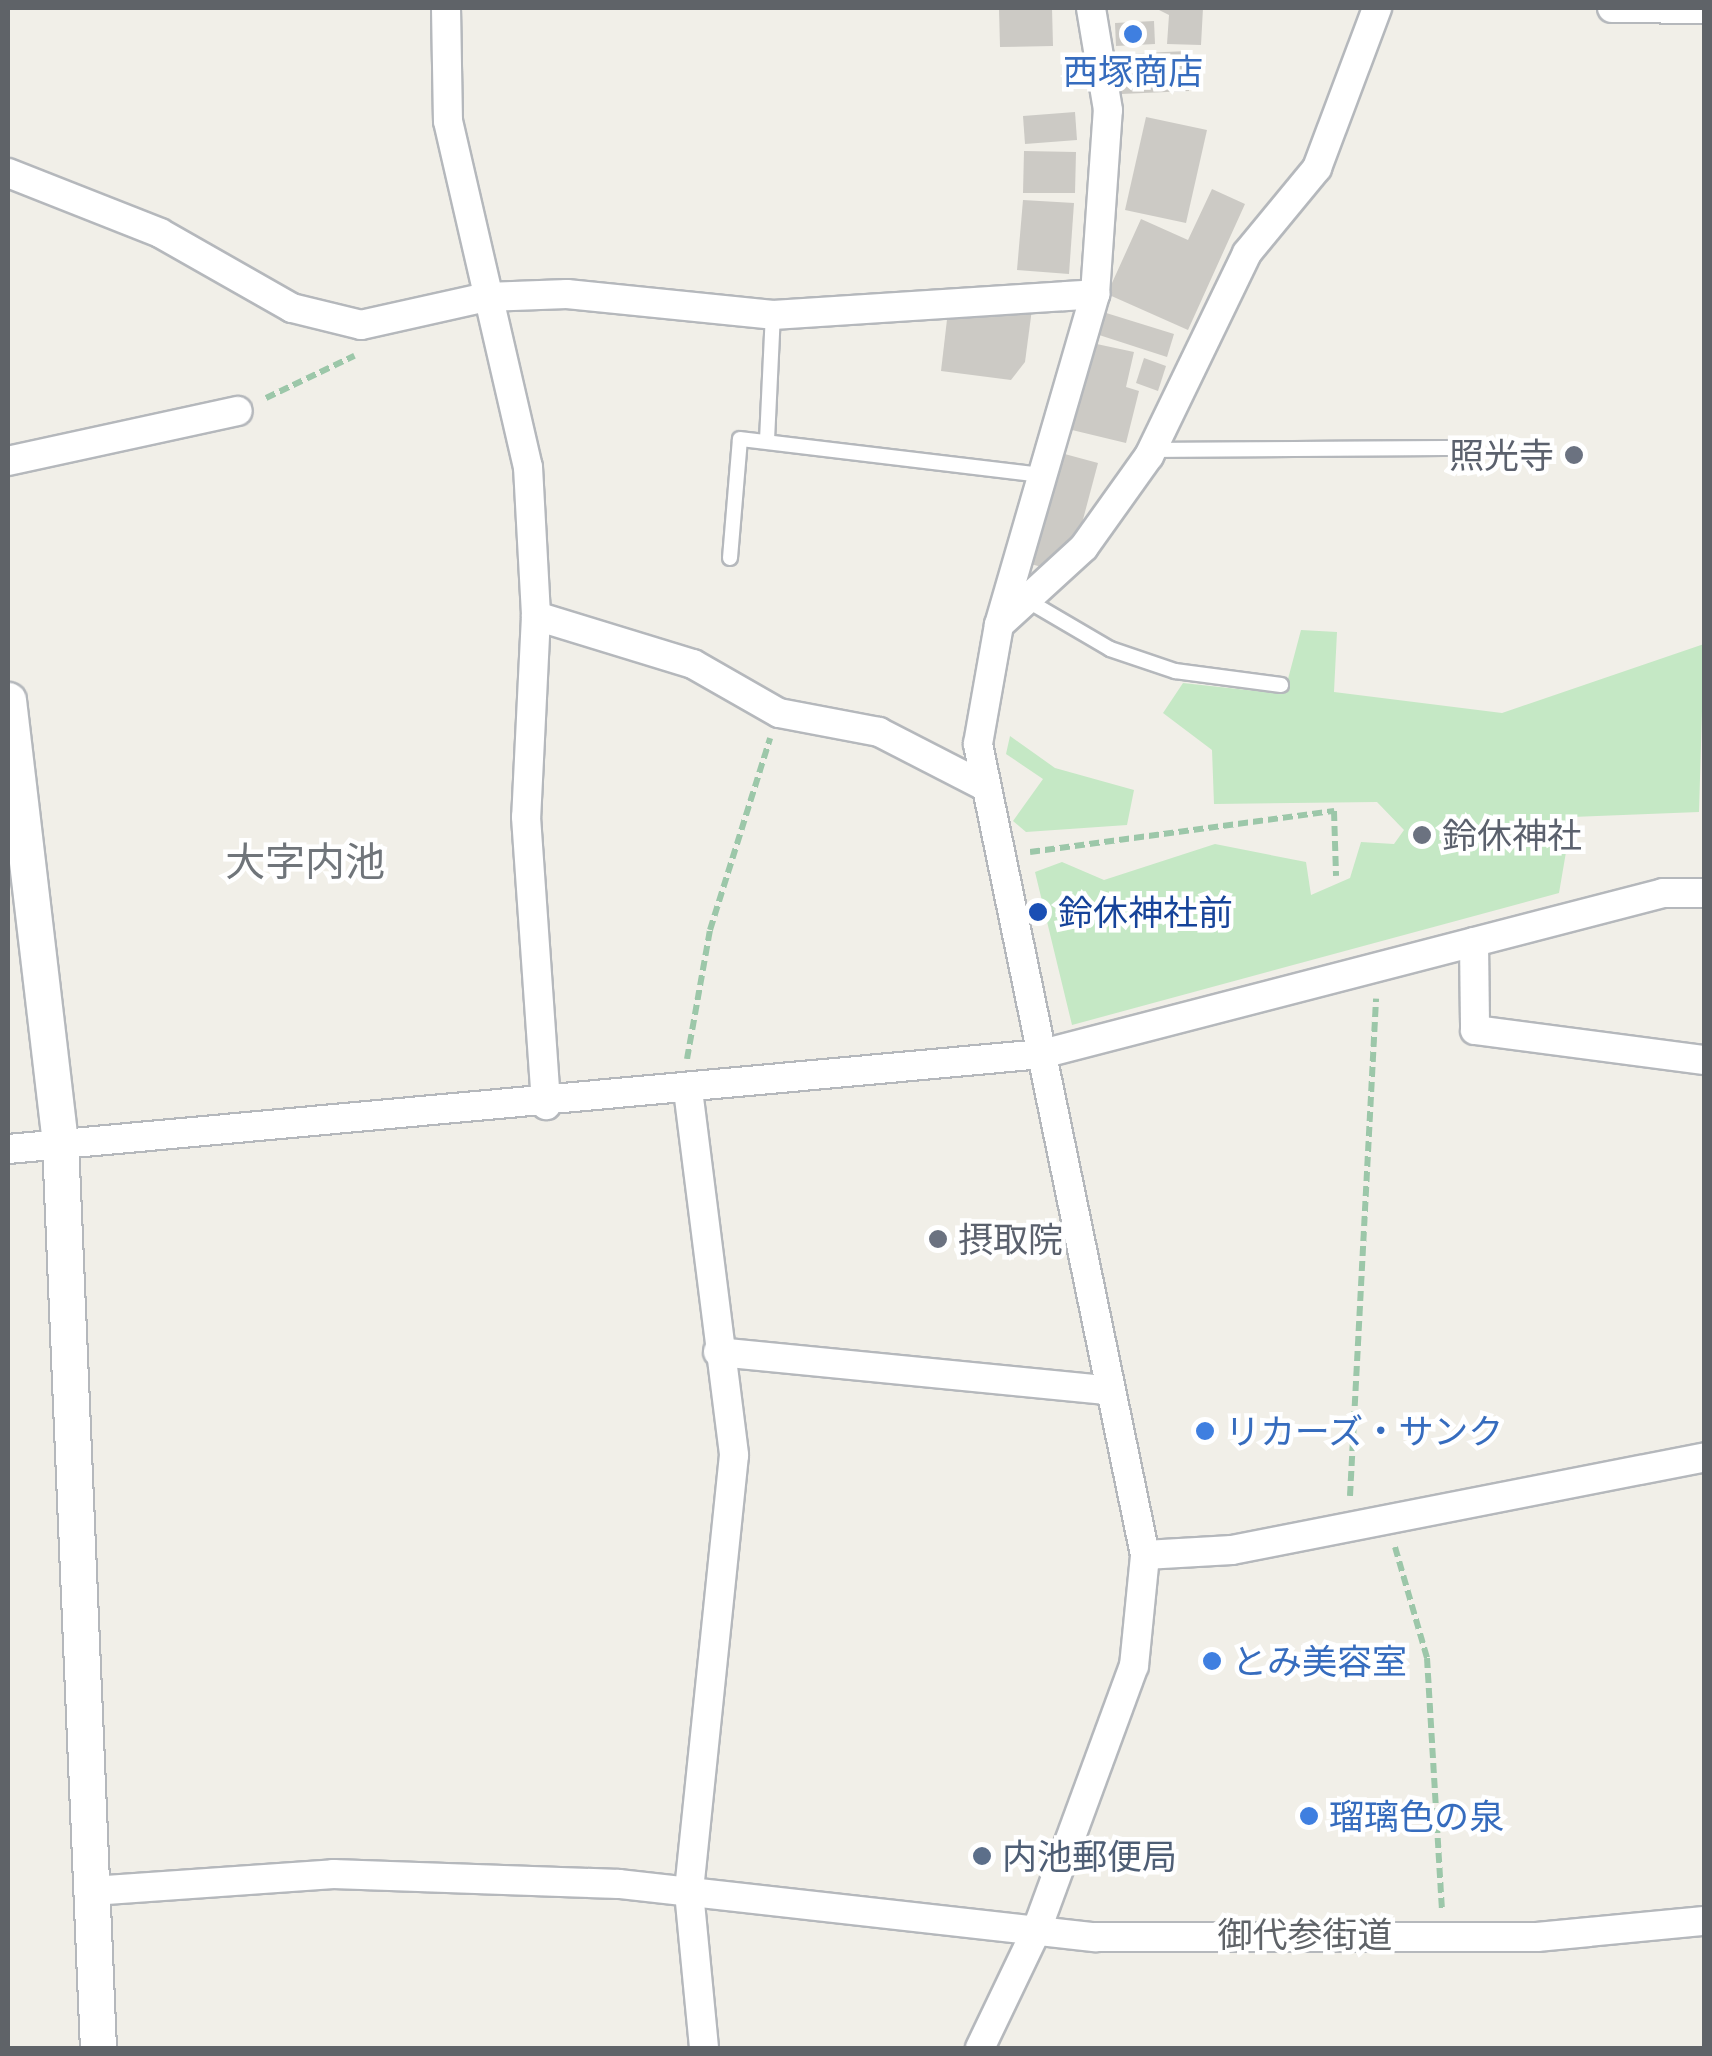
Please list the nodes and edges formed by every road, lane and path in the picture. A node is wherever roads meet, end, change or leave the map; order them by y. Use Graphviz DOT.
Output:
graph roads {
  1 [pos="446,8"];
  2 [pos="1091,8"];
  3 [pos="1377,8"];
  4 [pos="1612,8"];
  5 [pos="1704,9"];
  6 [pos="8,173"];
  7 [pos="1095,294"];
  8 [pos="486,297"];
  9 [pos="773,315"];
  10 [pos="400,319"];
  11 [pos="238,411"];
  12 [pos="767,440"];
  13 [pos="1474,448"];
  14 [pos="1152,450"];
  15 [pos="8,461"];
  16 [pos="1041,475"];
  17 [pos="730,558"];
  18 [pos="1030,602"];
  19 [pos="536,616"];
  20 [pos="999,625"];
  21 [pos="1280,685"];
  22 [pos="8,700"];
  23 [pos="780,713"];
  24 [pos="984,786"];
  25 [pos="999,855"];
  26 [pos="1336,876"];
  27 [pos="1704,892"];
  28 [pos="1474,942"];
  29 [pos="1378,968"];
  30 [pos="1042,1054"];
  31 [pos="1704,1060"];
  32 [pos="688,1090"];
  33 [pos="546,1105"];
  34 [pos="60,1142"];
  35 [pos="8,1149"];
  36 [pos="718,1352"];
  37 [pos="1105,1390"];
  38 [pos="1704,1457"];
  39 [pos="1388,1521"];
  40 [pos="1348,1530"];
  41 [pos="1145,1555"];
  42 [pos="92,1891"];
  43 [pos="689,1892"];
  44 [pos="1704,1920"];
  45 [pos="1037,1930"];
  46 [pos="1443,1935"];
  47 [pos="98,2048"];
  48 [pos="704,2048"];
  49 [pos="980,2048"];
  1 -- 8 [label="street"];
  2 -- 7 [label="street"];
  3 -- 14 [label="street"];
  4 -- 5 [label="street"];
  6 -- 10 [label="street"];
  7 -- 9 [label="street"];
  7 -- 16 [label="street"];
  8 -- 9 [label="street"];
  8 -- 10 [label="street"];
  8 -- 19 [label="street"];
  9 -- 12 [label="lane"];
  10 -- 11 [label="path"];
  11 -- 15 [label="street"];
  12 -- 16 [label="lane"];
  12 -- 17 [label="lane"];
  13 -- 14 [label="lane"];
  14 -- 18 [label="street"];
  16 -- 20 [label="street"];
  18 -- 20 [label="street"];
  18 -- 21 [label="lane"];
  19 -- 23 [label="street"];
  19 -- 33 [label="street"];
  20 -- 24 [label="street"];
  22 -- 34 [label="street"];
  23 -- 24 [label="street"];
  23 -- 32 [label="path"];
  24 -- 25 [label="street"];
  25 -- 26 [label="path"];
  25 -- 30 [label="street"];
  27 -- 28 [label="street"];
  28 -- 29 [label="street"];
  28 -- 31 [label="street"];
  29 -- 30 [label="street"];
  29 -- 40 [label="path"];
  30 -- 32 [label="street"];
  30 -- 37 [label="street"];
  32 -- 33 [label="street"];
  32 -- 36 [label="street"];
  33 -- 34 [label="street"];
  34 -- 35 [label="street"];
  34 -- 42 [label="street"];
  36 -- 37 [label="street"];
  36 -- 43 [label="street"];
  37 -- 41 [label="street"];
  38 -- 39 [label="street"];
  39 -- 40 [label="street"];
  39 -- 46 [label="path"];
  40 -- 41 [label="street"];
  41 -- 45 [label="street"];
  42 -- 43 [label="street, 御代参街道"];
  42 -- 47 [label="street"];
  43 -- 45 [label="street, 御代参街道"];
  43 -- 48 [label="street"];
  44 -- 46 [label="street, 御代参街道"];
  45 -- 46 [label="street, 御代参街道"];
  45 -- 49 [label="street"];
}
